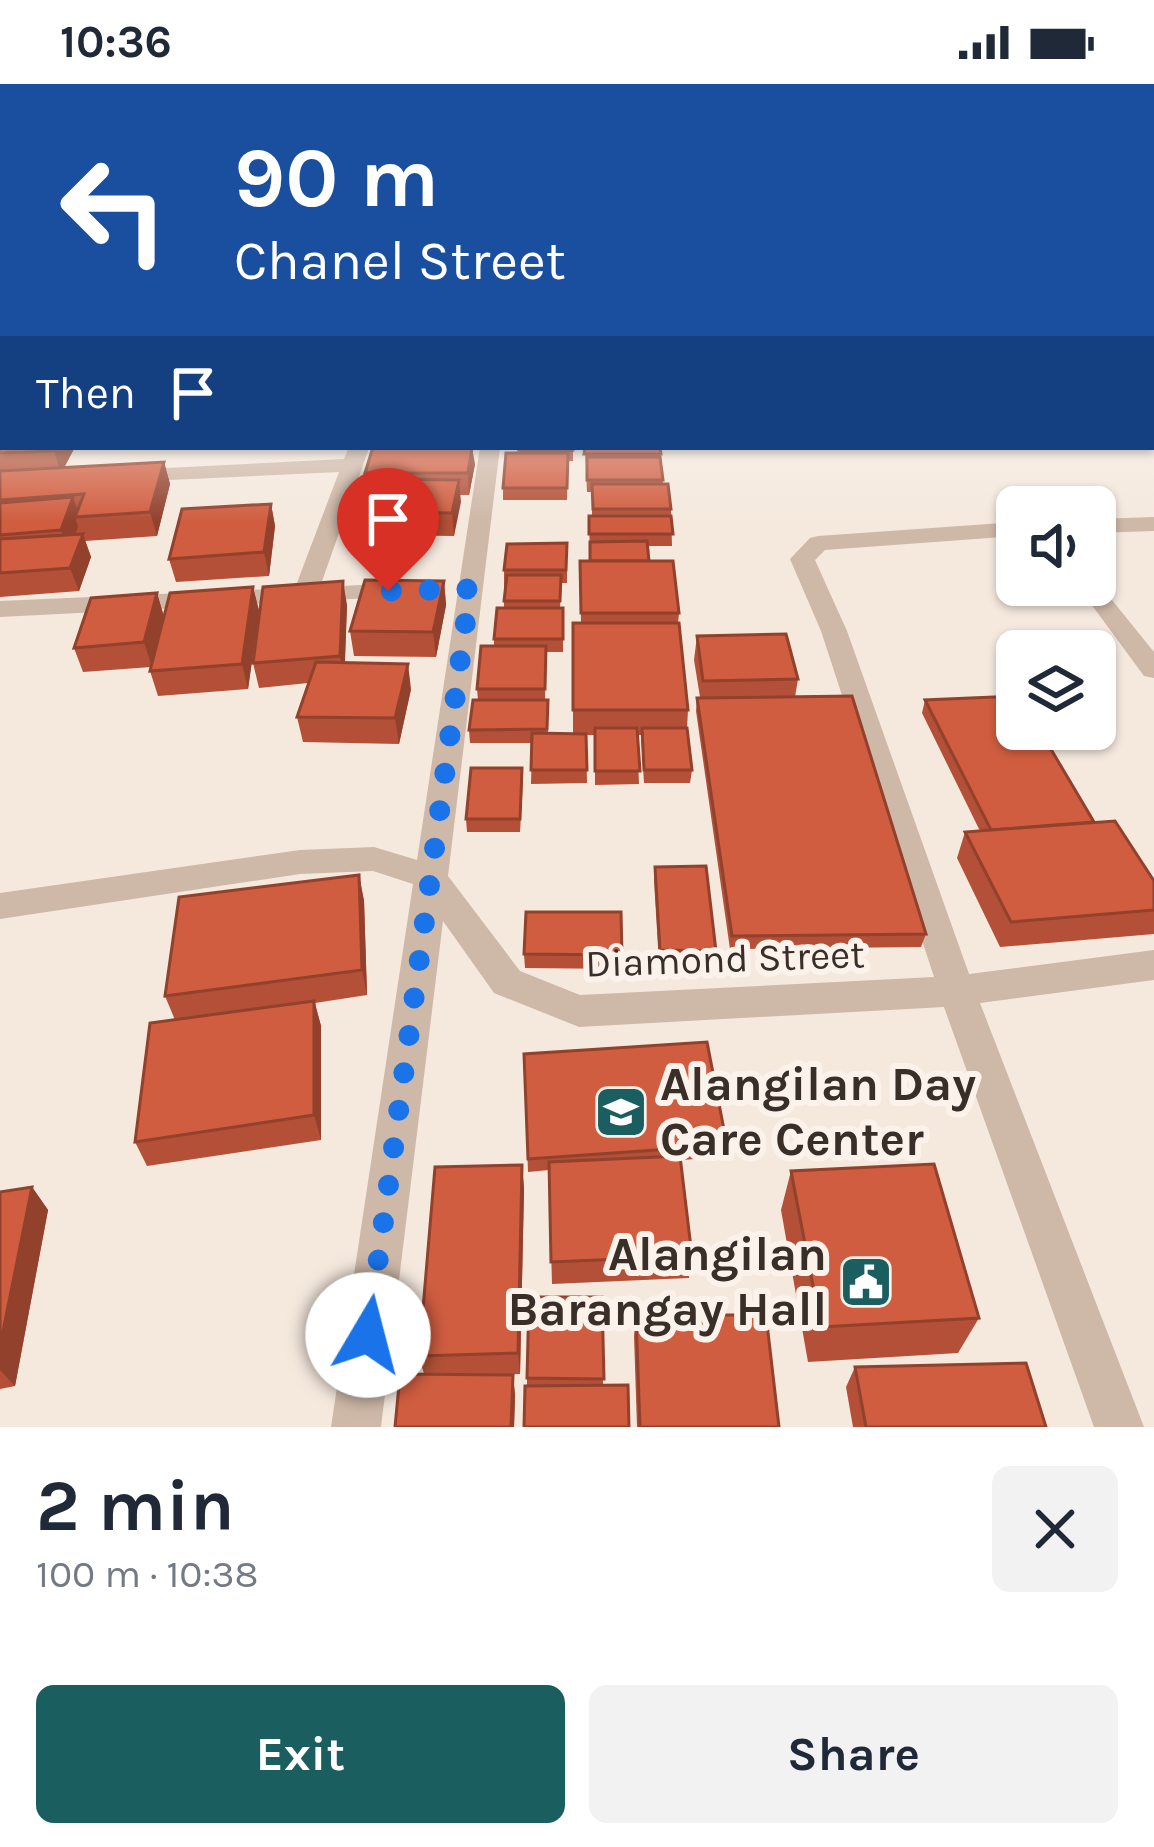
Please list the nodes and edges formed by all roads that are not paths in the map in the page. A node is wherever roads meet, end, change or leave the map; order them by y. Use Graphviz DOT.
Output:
graph roads {
  1 [pos="489,450"];
  2 [pos="356,456"];
  3 [pos="94,477"];
  4 [pos="1154,524"];
  5 [pos="1116,525"];
  6 [pos="996,530"];
  7 [pos="446,589"];
  8 [pos="305,594"];
  9 [pos="1105,606"];
  10 [pos="0,609"];
  11 [pos="1154,670"];
  12 [pos="430,878"];
  13 [pos="0,906"];
  14 [pos="1154,964"];
  15 [pos="957,991"];
  16 [pos="356,1427"];
  17 [pos="1119,1427"];
  1 -- 7 [label="street"];
  2 -- 3 [label="street"];
  2 -- 8 [label="street"];
  4 -- 5 [label="street"];
  6 -- 15 [label="street"];
  7 -- 8 [label="street"];
  7 -- 12 [label="street"];
  8 -- 10 [label="street"];
  9 -- 11 [label="street"];
  12 -- 13 [label="street"];
  12 -- 15 [label="street, Diamond Street"];
  12 -- 16 [label="street"];
  14 -- 15 [label="street, Diamond Street"];
  15 -- 17 [label="street"];
}
